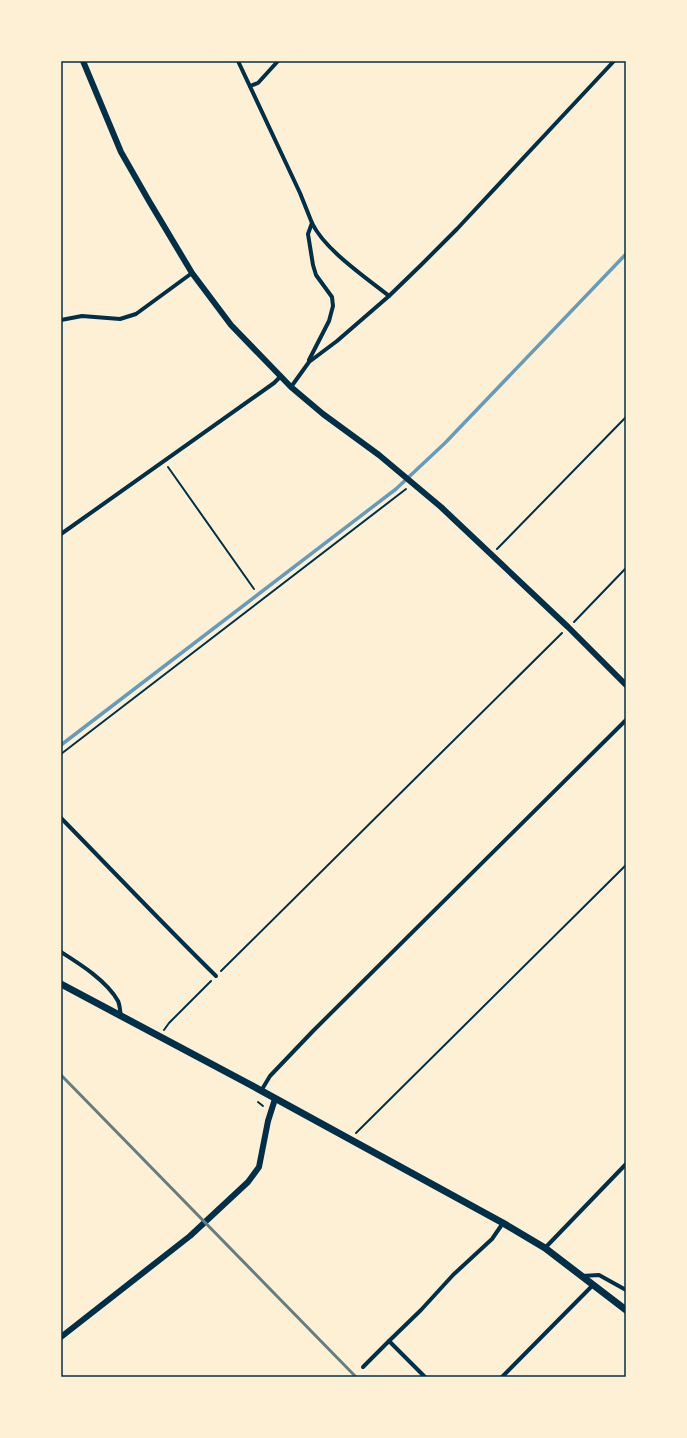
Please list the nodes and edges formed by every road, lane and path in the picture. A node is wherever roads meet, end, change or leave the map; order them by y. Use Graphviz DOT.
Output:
graph roads {
  1 [pos="84,61"];
  2 [pos="238,61"];
  3 [pos="278,61"];
  4 [pos="614,61"];
  5 [pos="250,86"];
  6 [pos="312,223"];
  7 [pos="192,273"];
  8 [pos="389,296"];
  9 [pos="61,320"];
  10 [pos="309,362"];
  11 [pos="280,377"];
  12 [pos="291,387"];
  13 [pos="626,417"];
  14 [pos="164,461"];
  15 [pos="413,483"];
  16 [pos="61,534"];
  17 [pos="492,554"];
  18 [pos="626,568"];
  19 [pos="254,589"];
  20 [pos="568,627"];
  21 [pos="626,685"];
  22 [pos="626,720"];
  23 [pos="61,754"];
  24 [pos="61,818"];
  25 [pos="626,865"];
  26 [pos="61,952"];
  27 [pos="216,976"];
  28 [pos="61,984"];
  29 [pos="121,1016"];
  30 [pos="159,1037"];
  31 [pos="261,1091"];
  32 [pos="275,1099"];
  33 [pos="351,1141"];
  34 [pos="626,1164"];
  35 [pos="503,1222"];
  36 [pos="545,1248"];
  37 [pos="581,1276"];
  38 [pos="593,1285"];
  39 [pos="626,1290"];
  40 [pos="626,1310"];
  41 [pos="61,1337"];
  42 [pos="389,1341"];
  43 [pos="363,1367"];
  44 [pos="425,1377"];
  45 [pos="502,1377"];
  1 -- 7 [label="street"];
  2 -- 5 [label="street"];
  3 -- 5 [label="street"];
  4 -- 8 [label="street"];
  5 -- 6 [label="street"];
  6 -- 8 [label="street"];
  6 -- 10 [label="street"];
  7 -- 9 [label="street"];
  7 -- 11 [label="street"];
  8 -- 10 [label="street"];
  10 -- 12 [label="street"];
  11 -- 12 [label="street"];
  11 -- 14 [label="street"];
  12 -- 15 [label="street"];
  13 -- 17 [label="path"];
  14 -- 16 [label="street"];
  14 -- 19 [label="path"];
  15 -- 17 [label="street"];
  15 -- 23 [label="path"];
  17 -- 20 [label="street"];
  18 -- 20 [label="path"];
  20 -- 21 [label="street"];
  20 -- 27 [label="path"];
  22 -- 31 [label="street"];
  24 -- 27 [label="street"];
  25 -- 33 [label="path"];
  26 -- 29 [label="street"];
  27 -- 30 [label="path"];
  28 -- 29 [label="main road"];
  29 -- 30 [label="main road"];
  30 -- 31 [label="main road"];
  31 -- 32 [label="main road"];
  32 -- 33 [label="main road"];
  32 -- 41 [label="street"];
  33 -- 35 [label="main road"];
  34 -- 36 [label="street"];
  35 -- 36 [label="main road"];
  35 -- 42 [label="street"];
  36 -- 37 [label="main road"];
  37 -- 38 [label="main road"];
  37 -- 39 [label="street"];
  38 -- 40 [label="main road"];
  38 -- 45 [label="street"];
  42 -- 43 [label="street"];
  42 -- 44 [label="street"];
}
